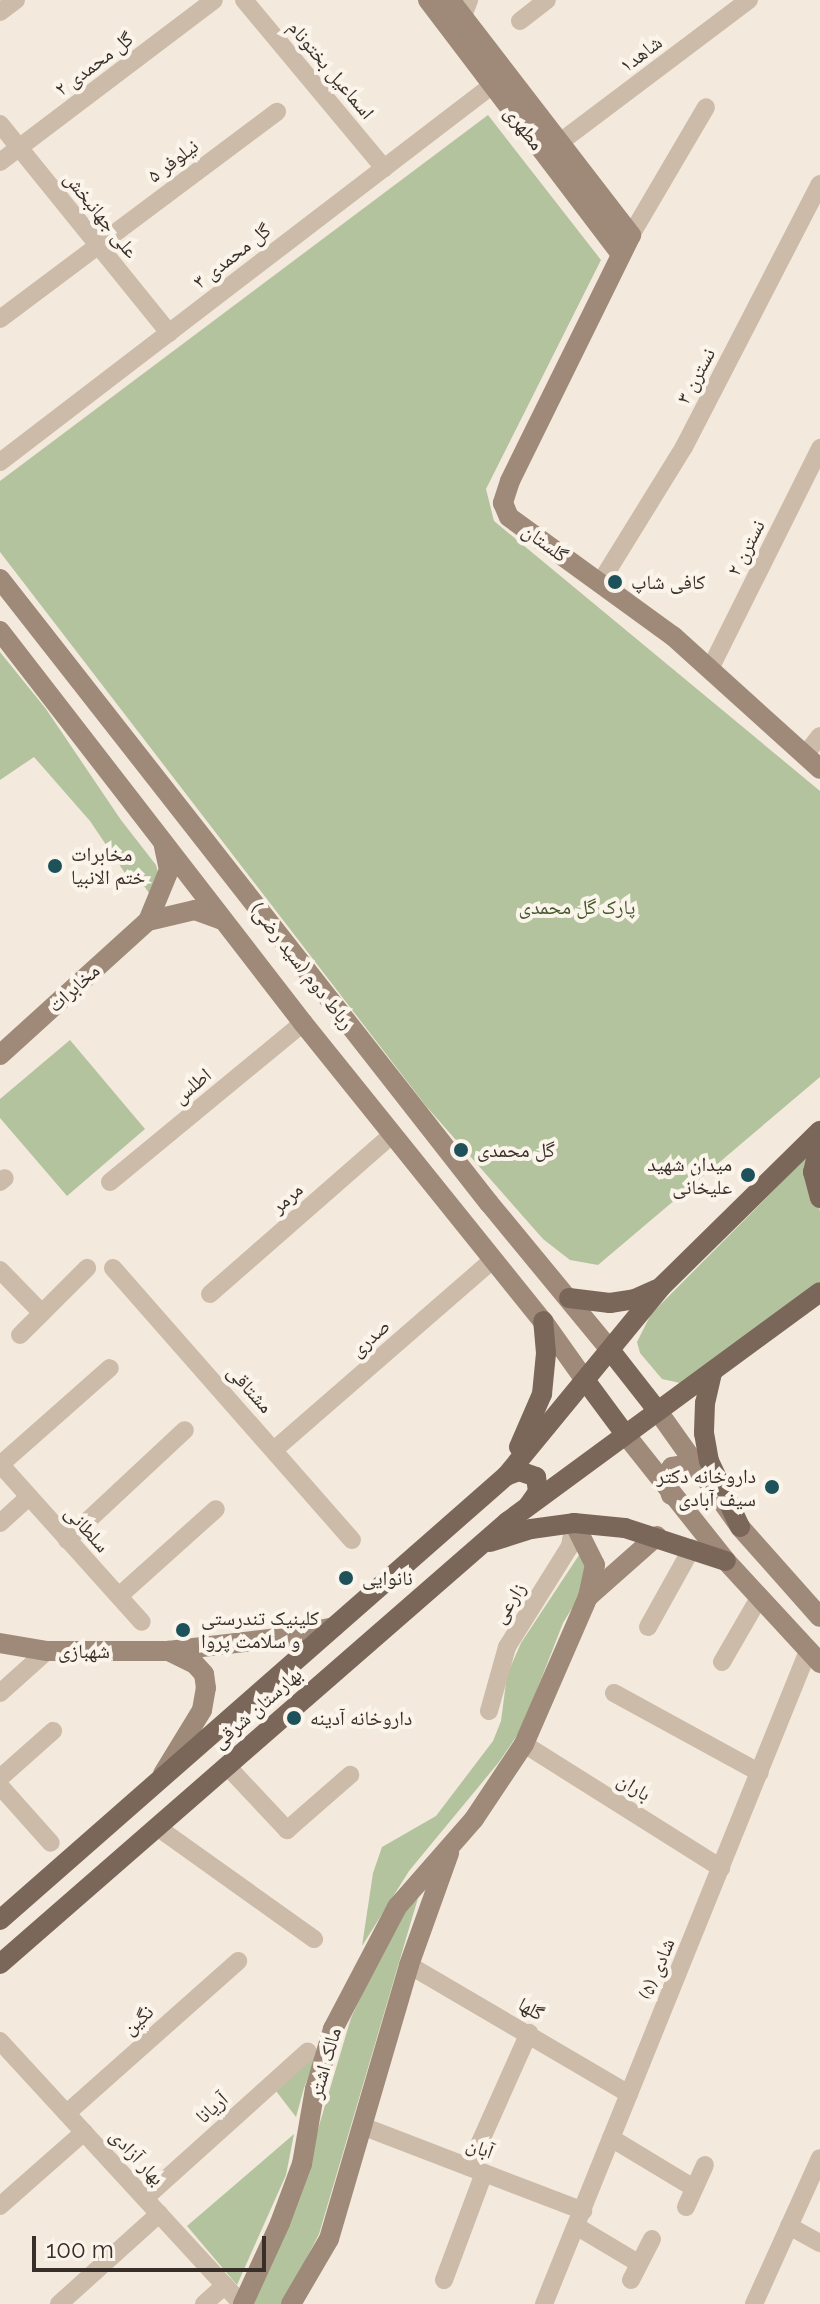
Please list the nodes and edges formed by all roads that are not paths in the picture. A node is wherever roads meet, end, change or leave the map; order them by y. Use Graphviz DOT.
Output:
graph roads {
  1 [pos="16,0"];
  2 [pos="214,0"];
  3 [pos="244,0"];
  4 [pos="428,0"];
  5 [pos="547,0"];
  6 [pos="749,0"];
  7 [pos="460,5"];
  8 [pos="0,12"];
  9 [pos="520,21"];
  10 [pos="491,86"];
  11 [pos="706,107"];
  12 [pos="277,112"];
  13 [pos="0,124"];
  14 [pos="559,143"];
  15 [pos="19,148"];
  16 [pos="0,162"];
  17 [pos="384,168"];
  18 [pos="820,184"];
  19 [pos="631,235"];
  20 [pos="96,246"];
  21 [pos="621,254"];
  22 [pos="0,319"];
  23 [pos="169,333"];
  24 [pos="820,448"];
  25 [pos="0,462"];
  26 [pos="0,579"];
  27 [pos="600,583"];
  28 [pos="0,631"];
  29 [pos="711,667"];
  30 [pos="820,736"];
  31 [pos="813,762"];
  32 [pos="162,841"];
  33 [pos="148,921"];
  34 [pos="224,921"];
  35 [pos="303,1023"];
  36 [pos="2,1050"];
  37 [pos="820,1131"];
  38 [pos="393,1134"];
  39 [pos="820,1142"];
  40 [pos="110,1182"];
  41 [pos="820,1198"];
  42 [pos="489,1203"];
  43 [pos="466,1224"];
  44 [pos="494,1259"];
  45 [pos="87,1268"];
  46 [pos="113,1268"];
  47 [pos="0,1270"];
  48 [pos="661,1287"];
  49 [pos="820,1292"];
  50 [pos="210,1294"];
  51 [pos="569,1298"];
  52 [pos="42,1313"];
  53 [pos="543,1321"];
  54 [pos="20,1335"];
  55 [pos="610,1350"];
  56 [pos="110,1368"];
  57 [pos="712,1373"];
  58 [pos="585,1380"];
  59 [pos="657,1410"];
  60 [pos="185,1430"];
  61 [pos="625,1434"];
  62 [pos="274,1450"];
  63 [pos="0,1464"];
  64 [pos="506,1476"];
  65 [pos="701,1476"];
  66 [pos="671,1495"];
  67 [pos="29,1497"];
  68 [pos="529,1505"];
  69 [pos="216,1509"];
  70 [pos="0,1523"];
  71 [pos="574,1523"];
  72 [pos="740,1527"];
  73 [pos="657,1536"];
  74 [pos="67,1540"];
  75 [pos="352,1540"];
  76 [pos="479,1546"];
  77 [pos="692,1548"];
  78 [pos="726,1561"];
  79 [pos="119,1596"];
  80 [pos="588,1597"];
  81 [pos="759,1598"];
  82 [pos="820,1617"];
  83 [pos="142,1622"];
  84 [pos="334,1627"];
  85 [pos="648,1627"];
  86 [pos="0,1643"];
  87 [pos="47,1651"];
  88 [pos="168,1651"];
  89 [pos="814,1657"];
  90 [pos="722,1662"];
  91 [pos="0,1693"];
  92 [pos="614,1693"];
  93 [pos="489,1711"];
  94 [pos="53,1731"];
  95 [pos="524,1744"];
  96 [pos="227,1766"];
  97 [pos="760,1773"];
  98 [pos="350,1775"];
  99 [pos="0,1778"];
  100 [pos="160,1780"];
  101 [pos="0,1786"];
  102 [pos="157,1827"];
  103 [pos="51,1843"];
  104 [pos="452,1845"];
  105 [pos="721,1868"];
  106 [pos="0,1920"];
  107 [pos="314,1939"];
  108 [pos="238,1961"];
  109 [pos="0,1964"];
  110 [pos="409,1965"];
  111 [pos="529,2033"];
  112 [pos="0,2041"];
  113 [pos="308,2051"];
  114 [pos="629,2094"];
  115 [pos="67,2113"];
  116 [pos="362,2126"];
  117 [pos="84,2132"];
  118 [pos="611,2138"];
  119 [pos="820,2158"];
  120 [pos="705,2165"];
  121 [pos="476,2170"];
  122 [pos="694,2188"];
  123 [pos="145,2198"];
  124 [pos="0,2206"];
  125 [pos="686,2207"];
  126 [pos="159,2214"];
  127 [pos="579,2218"];
  128 [pos="789,2226"];
  129 [pos="652,2239"];
  130 [pos="820,2243"];
  131 [pos="444,2280"];
  132 [pos="225,2285"];
  133 [pos="59,2304"];
  134 [pos="204,2304"];
  135 [pos="242,2304"];
  136 [pos="291,2304"];
  137 [pos="544,2304"];
  138 [pos="754,2304"];
  1 -- 8 [label="street"];
  2 -- 15 [label="street, گل محمدی ۲"];
  3 -- 17 [label="street, اسماعیل بختونام"];
  4 -- 10 [label="street, مطهری"];
  5 -- 9 [label="street"];
  6 -- 14 [label="street, شاهد۱"];
  7 -- 14 [label="street, مطهری"];
  10 -- 17 [label="street, گل محمدی ۳"];
  10 -- 21 [label="street, مطهری"];
  11 -- 19 [label="street"];
  12 -- 20 [label="street, نیلوفر ۵"];
  13 -- 15 [label="street, علی جهانبخش"];
  14 -- 19 [label="street, مطهری"];
  15 -- 16 [label="street, گل محمدی ۲"];
  15 -- 20 [label="street, علی جهانبخش"];
  17 -- 23 [label="street, گل محمدی ۳"];
  18 -- 27 [label="street, نسترن ۳"];
  19 -- 21 [label="street, گلستان"];
  20 -- 22 [label="street, نیلوفر ۵"];
  20 -- 23 [label="street, علی جهانبخش"];
  21 -- 27 [label="street, گلستان"];
  23 -- 25 [label="street, گل محمدی ۳"];
  24 -- 29 [label="street, نسترن ۲"];
  26 -- 42 [label="street, رباط دوم (سید رضی)"];
  27 -- 29 [label="street, گلستان"];
  28 -- 32 [label="street, رباط دوم (سید رضی)"];
  29 -- 31 [label="street, گلستان"];
  30 -- 31 [label="street"];
  32 -- 33 [label="street"];
  32 -- 34 [label="street, رباط دوم (سید رضی)"];
  33 -- 34 [label="street"];
  33 -- 36 [label="street, مخابرات"];
  34 -- 35 [label="street, رباط دوم (سید رضی)"];
  35 -- 38 [label="street, رباط دوم (سید رضی)"];
  35 -- 40 [label="street, اطلس"];
  37 -- 48 [label="main road"];
  38 -- 43 [label="street, رباط دوم (سید رضی)"];
  38 -- 50 [label="street, مرمر"];
  39 -- 41 [label="main road"];
  42 -- 43 [label="street"];
  42 -- 51 [label="street, رباط دوم (سید رضی)"];
  43 -- 44 [label="street, رباط دوم (سید رضی)"];
  44 -- 53 [label="street, رباط دوم (سید رضی)"];
  44 -- 62 [label="street, صدری"];
  45 -- 52 [label="street"];
  46 -- 62 [label="street, مشتاقی"];
  47 -- 52 [label="street"];
  48 -- 51 [label="main road"];
  48 -- 55 [label="main road"];
  49 -- 57 [label="main road"];
  51 -- 55 [label="street, رباط دوم (سید رضی)"];
  52 -- 54 [label="street"];
  53 -- 58 [label="street, رباط دوم (سید رضی)"];
  53 -- 64 [label="main road"];
  55 -- 58 [label="main road"];
  55 -- 59 [label="main road"];
  56 -- 63 [label="street"];
  57 -- 59 [label="main road"];
  57 -- 72 [label="main road"];
  58 -- 61 [label="main road"];
  58 -- 64 [label="main road, بهارستان شرقی"];
  59 -- 61 [label="main road"];
  59 -- 65 [label="street"];
  60 -- 74 [label="street"];
  61 -- 66 [label="street"];
  61 -- 68 [label="main road, بهارستان شرقی"];
  62 -- 75 [label="street, مشتاقی"];
  63 -- 67 [label="street, سلطانی"];
  64 -- 68 [label="main road"];
  64 -- 84 [label="main road, بهارستان شرقی"];
  65 -- 66 [label="street"];
  65 -- 72 [label="street"];
  66 -- 78 [label="street"];
  67 -- 70 [label="street"];
  67 -- 74 [label="street, سلطانی"];
  68 -- 76 [label="main road, بهارستان شرقی"];
  69 -- 79 [label="street"];
  71 -- 73 [label="main road"];
  71 -- 76 [label="main road"];
  71 -- 80 [label="street"];
  71 -- 93 [label="street, زارعی"];
  72 -- 82 [label="street"];
  73 -- 77 [label="main road"];
  73 -- 80 [label="street"];
  74 -- 79 [label="street, سلطانی"];
  76 -- 96 [label="main road, بهارستان شرقی"];
  77 -- 78 [label="main road"];
  77 -- 85 [label="street"];
  78 -- 81 [label="street"];
  79 -- 83 [label="street, سلطانی"];
  80 -- 95 [label="street, مالک اشتر"];
  81 -- 89 [label="street"];
  81 -- 90 [label="street"];
  84 -- 88 [label="street, شهبازی"];
  84 -- 100 [label="main road, بهارستان شرقی"];
  86 -- 87 [label="street, شهبازی"];
  87 -- 88 [label="street, شهبازی"];
  87 -- 91 [label="street"];
  88 -- 100 [label="street"];
  89 -- 97 [label="street, شادی (۵)"];
  92 -- 97 [label="street"];
  94 -- 99 [label="street"];
  95 -- 104 [label="street, مالک اشتر"];
  95 -- 105 [label="street, باران"];
  96 -- 98 [label="street"];
  96 -- 102 [label="main road, بهارستان شرقی"];
  97 -- 105 [label="street, شادی (۵)"];
  100 -- 106 [label="main road, بهارستان شرقی"];
  101 -- 103 [label="street"];
  102 -- 107 [label="street"];
  102 -- 109 [label="main road, بهارستان شرقی"];
  104 -- 110 [label="street, مالک اشتر"];
  104 -- 135 [label="street, مالک اشتر"];
  105 -- 114 [label="street, شادی (۵)"];
  108 -- 115 [label="street, نگین"];
  110 -- 111 [label="street, گلها"];
  110 -- 116 [label="street, مالک اشتر"];
  111 -- 114 [label="street, گلها"];
  111 -- 121 [label="street"];
  112 -- 115 [label="street, بهار آزادی"];
  113 -- 123 [label="street, آریانا"];
  114 -- 118 [label="street, شادی (۵)"];
  115 -- 117 [label="street, بهار آزادی"];
  116 -- 121 [label="street, آبان"];
  116 -- 136 [label="street, مالک اشتر"];
  117 -- 123 [label="street, بهار آزادی"];
  117 -- 124 [label="street"];
  118 -- 122 [label="street"];
  118 -- 127 [label="street, شادی (۵)"];
  119 -- 128 [label="street"];
  120 -- 122 [label="street"];
  121 -- 127 [label="street, آبان"];
  121 -- 131 [label="street"];
  122 -- 125 [label="street"];
  123 -- 126 [label="street, بهار آزادی"];
  126 -- 132 [label="street, بهار آزادی"];
  126 -- 133 [label="street"];
  127 -- 129 [label="street, آبان"];
  127 -- 137 [label="street, شادی (۵)"];
  128 -- 130 [label="street"];
  128 -- 138 [label="street"];
  132 -- 134 [label="street"];
  132 -- 135 [label="street, بهار آزادی"];
}
